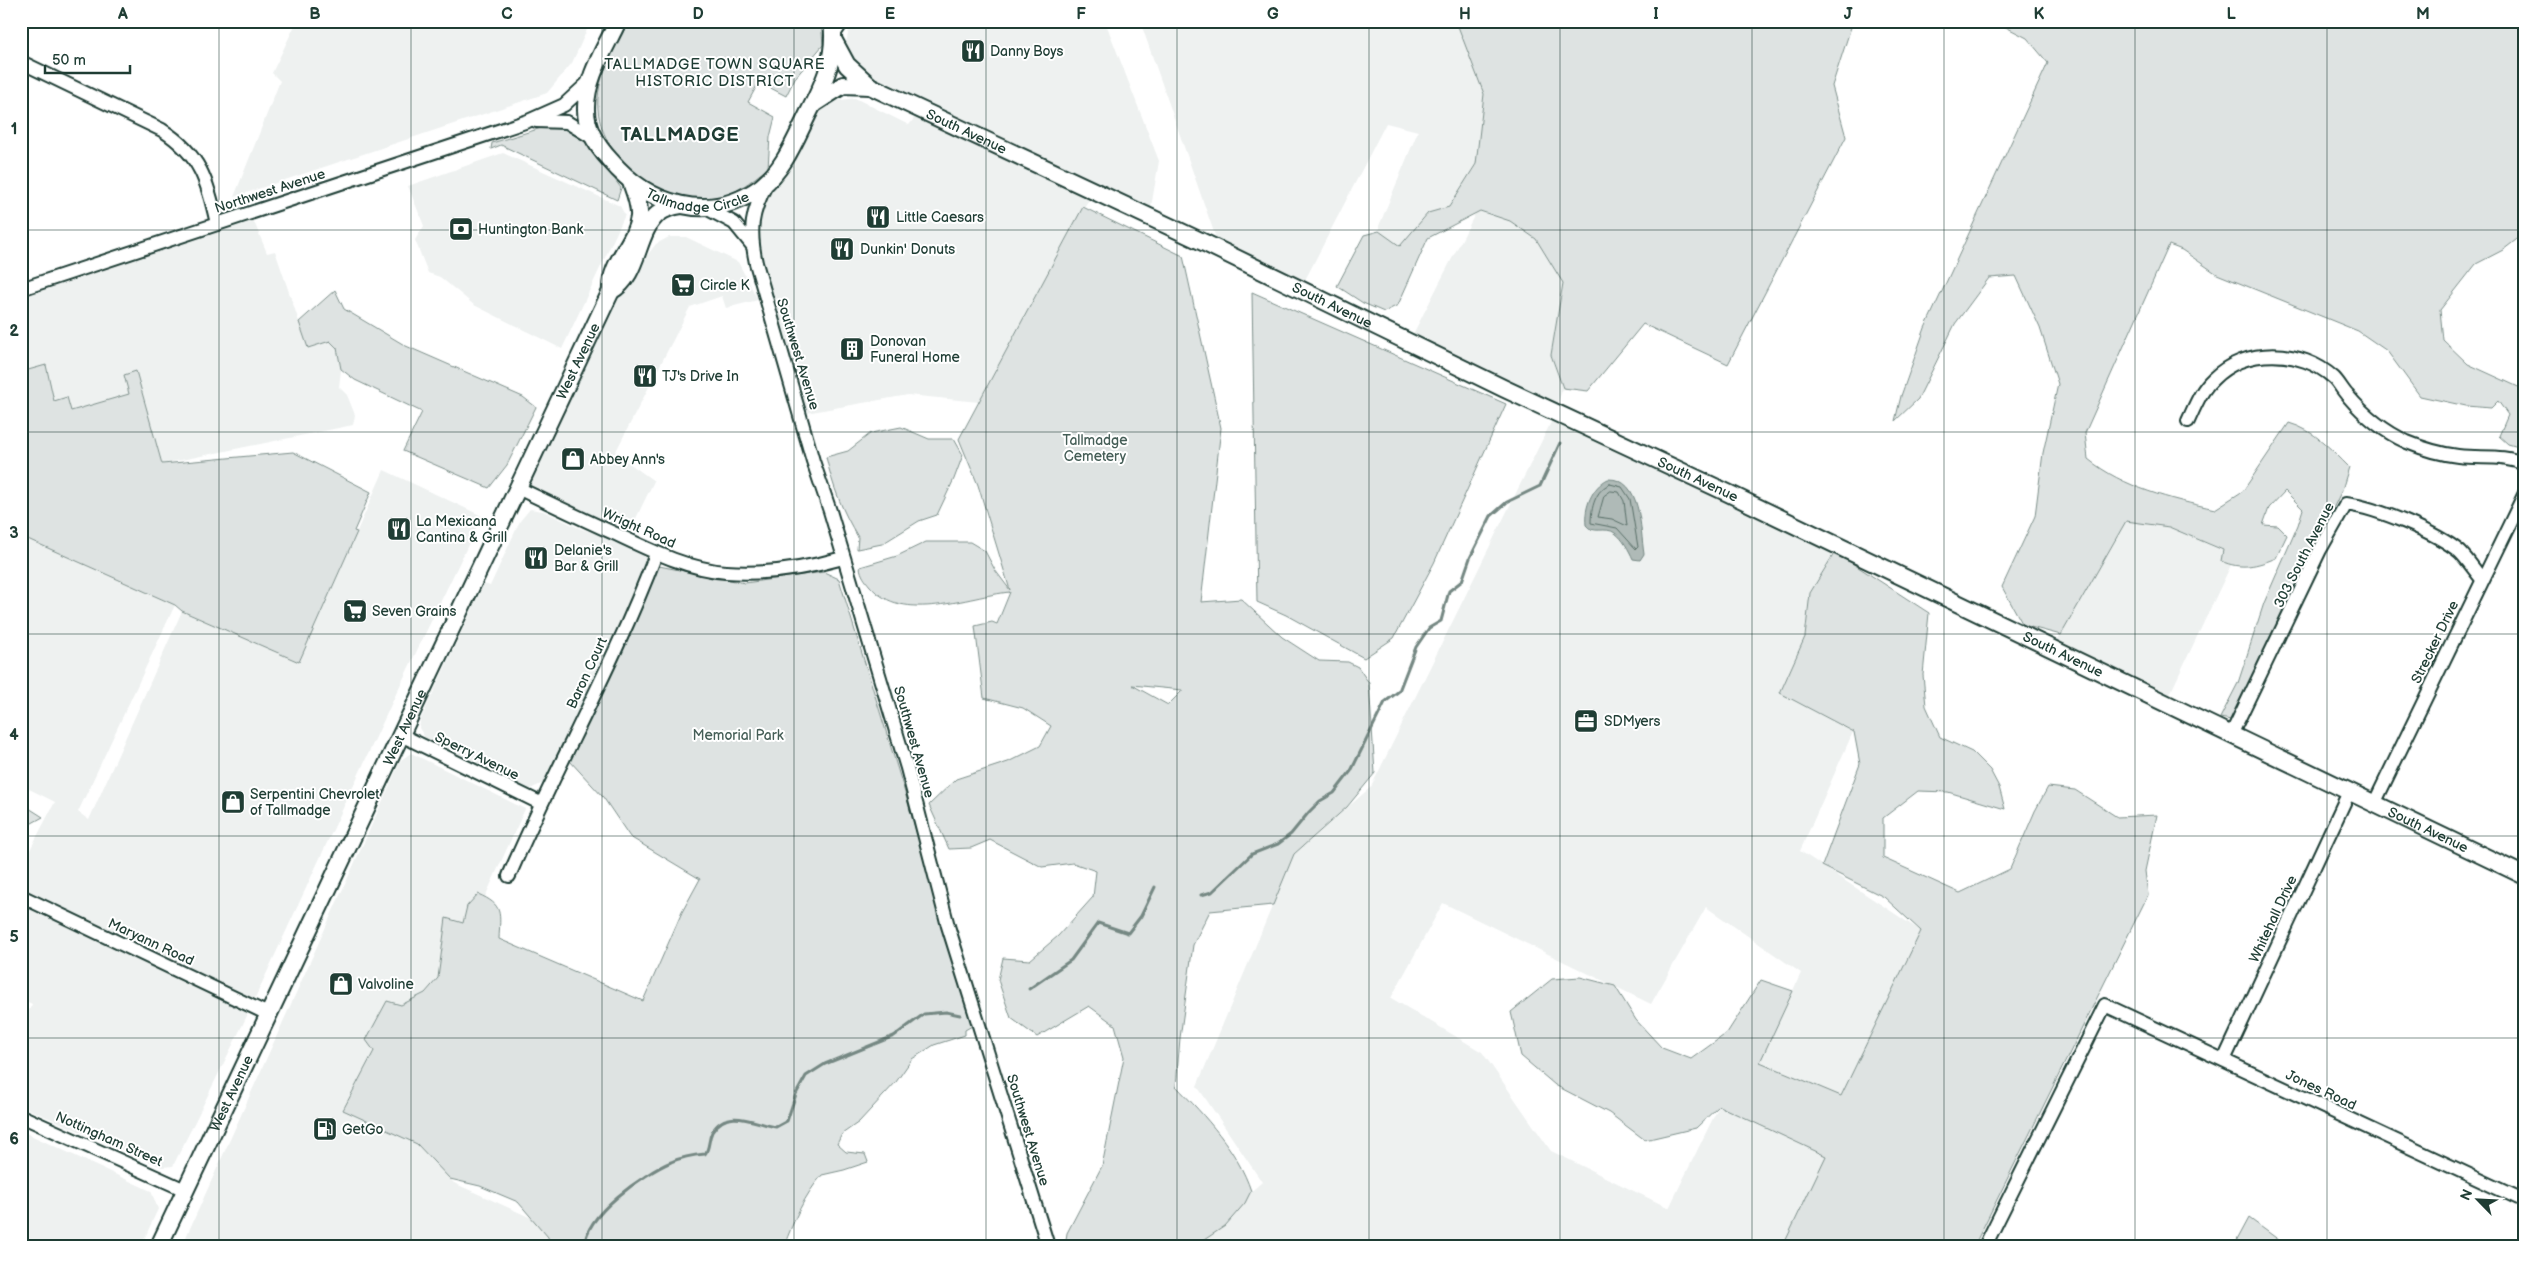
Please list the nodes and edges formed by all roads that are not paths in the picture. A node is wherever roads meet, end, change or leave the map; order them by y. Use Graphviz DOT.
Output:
graph roads {
  1 [pos="618,21"];
  2 [pos="836,29"];
  3 [pos="21,62"];
  4 [pos="591,80"];
  5 [pos="870,86"];
  6 [pos="813,105"];
  7 [pos="528,121"];
  8 [pos="593,138"];
  9 [pos="768,180"];
  10 [pos="631,182"];
  11 [pos="681,205"];
  12 [pos="704,207"];
  13 [pos="217,224"];
  14 [pos="752,246"];
  15 [pos="21,289"];
  16 [pos="611,291"];
  17 [pos="2188,421"];
  18 [pos="2525,464"];
  19 [pos="518,488"];
  20 [pos="2525,493"];
  21 [pos="656,554"];
  22 [pos="843,558"];
  23 [pos="2482,580"];
  24 [pos="401,735"];
  25 [pos="2231,735"];
  26 [pos="2349,792"];
  27 [pos="540,803"];
  28 [pos="2374,804"];
  29 [pos="509,876"];
  30 [pos="2525,876"];
  31 [pos="21,896"];
  32 [pos="268,1014"];
  33 [pos="2224,1060"];
  34 [pos="21,1116"];
  35 [pos="185,1190"];
  36 [pos="2525,1201"];
  37 [pos="159,1246"];
  38 [pos="1048,1246"];
  39 [pos="1985,1246"];
  1 -- 4 [label="main road, Tallmadge Circle"];
  2 -- 5 [label="main road, South Avenue"];
  2 -- 6 [label="main road, Tallmadge Circle"];
  3 -- 13 [label="street"];
  4 -- 7 [label="street, Northwest Avenue"];
  4 -- 8 [label="main road, Tallmadge Circle"];
  5 -- 6 [label="main road, South Avenue"];
  5 -- 25 [label="main road, South Avenue"];
  6 -- 9 [label="main road, Tallmadge Circle"];
  7 -- 8 [label="street, Northwest Avenue"];
  7 -- 13 [label="street, Northwest Avenue"];
  8 -- 10 [label="main road, Tallmadge Circle"];
  9 -- 12 [label="main road, Tallmadge Circle"];
  9 -- 14 [label="street, Southwest Avenue"];
  10 -- 11 [label="main road, Tallmadge Circle"];
  10 -- 16 [label="main road, West Avenue"];
  11 -- 12 [label="main road, Tallmadge Circle"];
  11 -- 16 [label="main road, West Avenue"];
  12 -- 14 [label="street, Southwest Avenue"];
  13 -- 15 [label="street, Northwest Avenue"];
  14 -- 22 [label="street, Southwest Avenue"];
  16 -- 19 [label="main road, West Avenue"];
  17 -- 18 [label="street"];
  19 -- 21 [label="street, Wright Road"];
  19 -- 24 [label="main road, West Avenue"];
  20 -- 23 [label="street, Strecker Drive"];
  21 -- 22 [label="street, Wright Road"];
  21 -- 27 [label="street, Baron Court"];
  22 -- 38 [label="street, Southwest Avenue"];
  23 -- 25 [label="street, 303 South Avenue"];
  23 -- 28 [label="street, Strecker Drive"];
  24 -- 27 [label="street, Sperry Avenue"];
  24 -- 32 [label="main road, West Avenue"];
  25 -- 26 [label="main road, South Avenue"];
  26 -- 28 [label="main road, South Avenue"];
  26 -- 33 [label="street, Whitehall Drive"];
  27 -- 29 [label="street, Baron Court"];
  28 -- 30 [label="main road, South Avenue"];
  31 -- 32 [label="street, Maryann Road"];
  32 -- 35 [label="main road, West Avenue"];
  33 -- 36 [label="street, Jones Road"];
  33 -- 39 [label="street, Jones Road"];
  34 -- 35 [label="street, Nottingham Street"];
  35 -- 37 [label="main road, West Avenue"];
}
